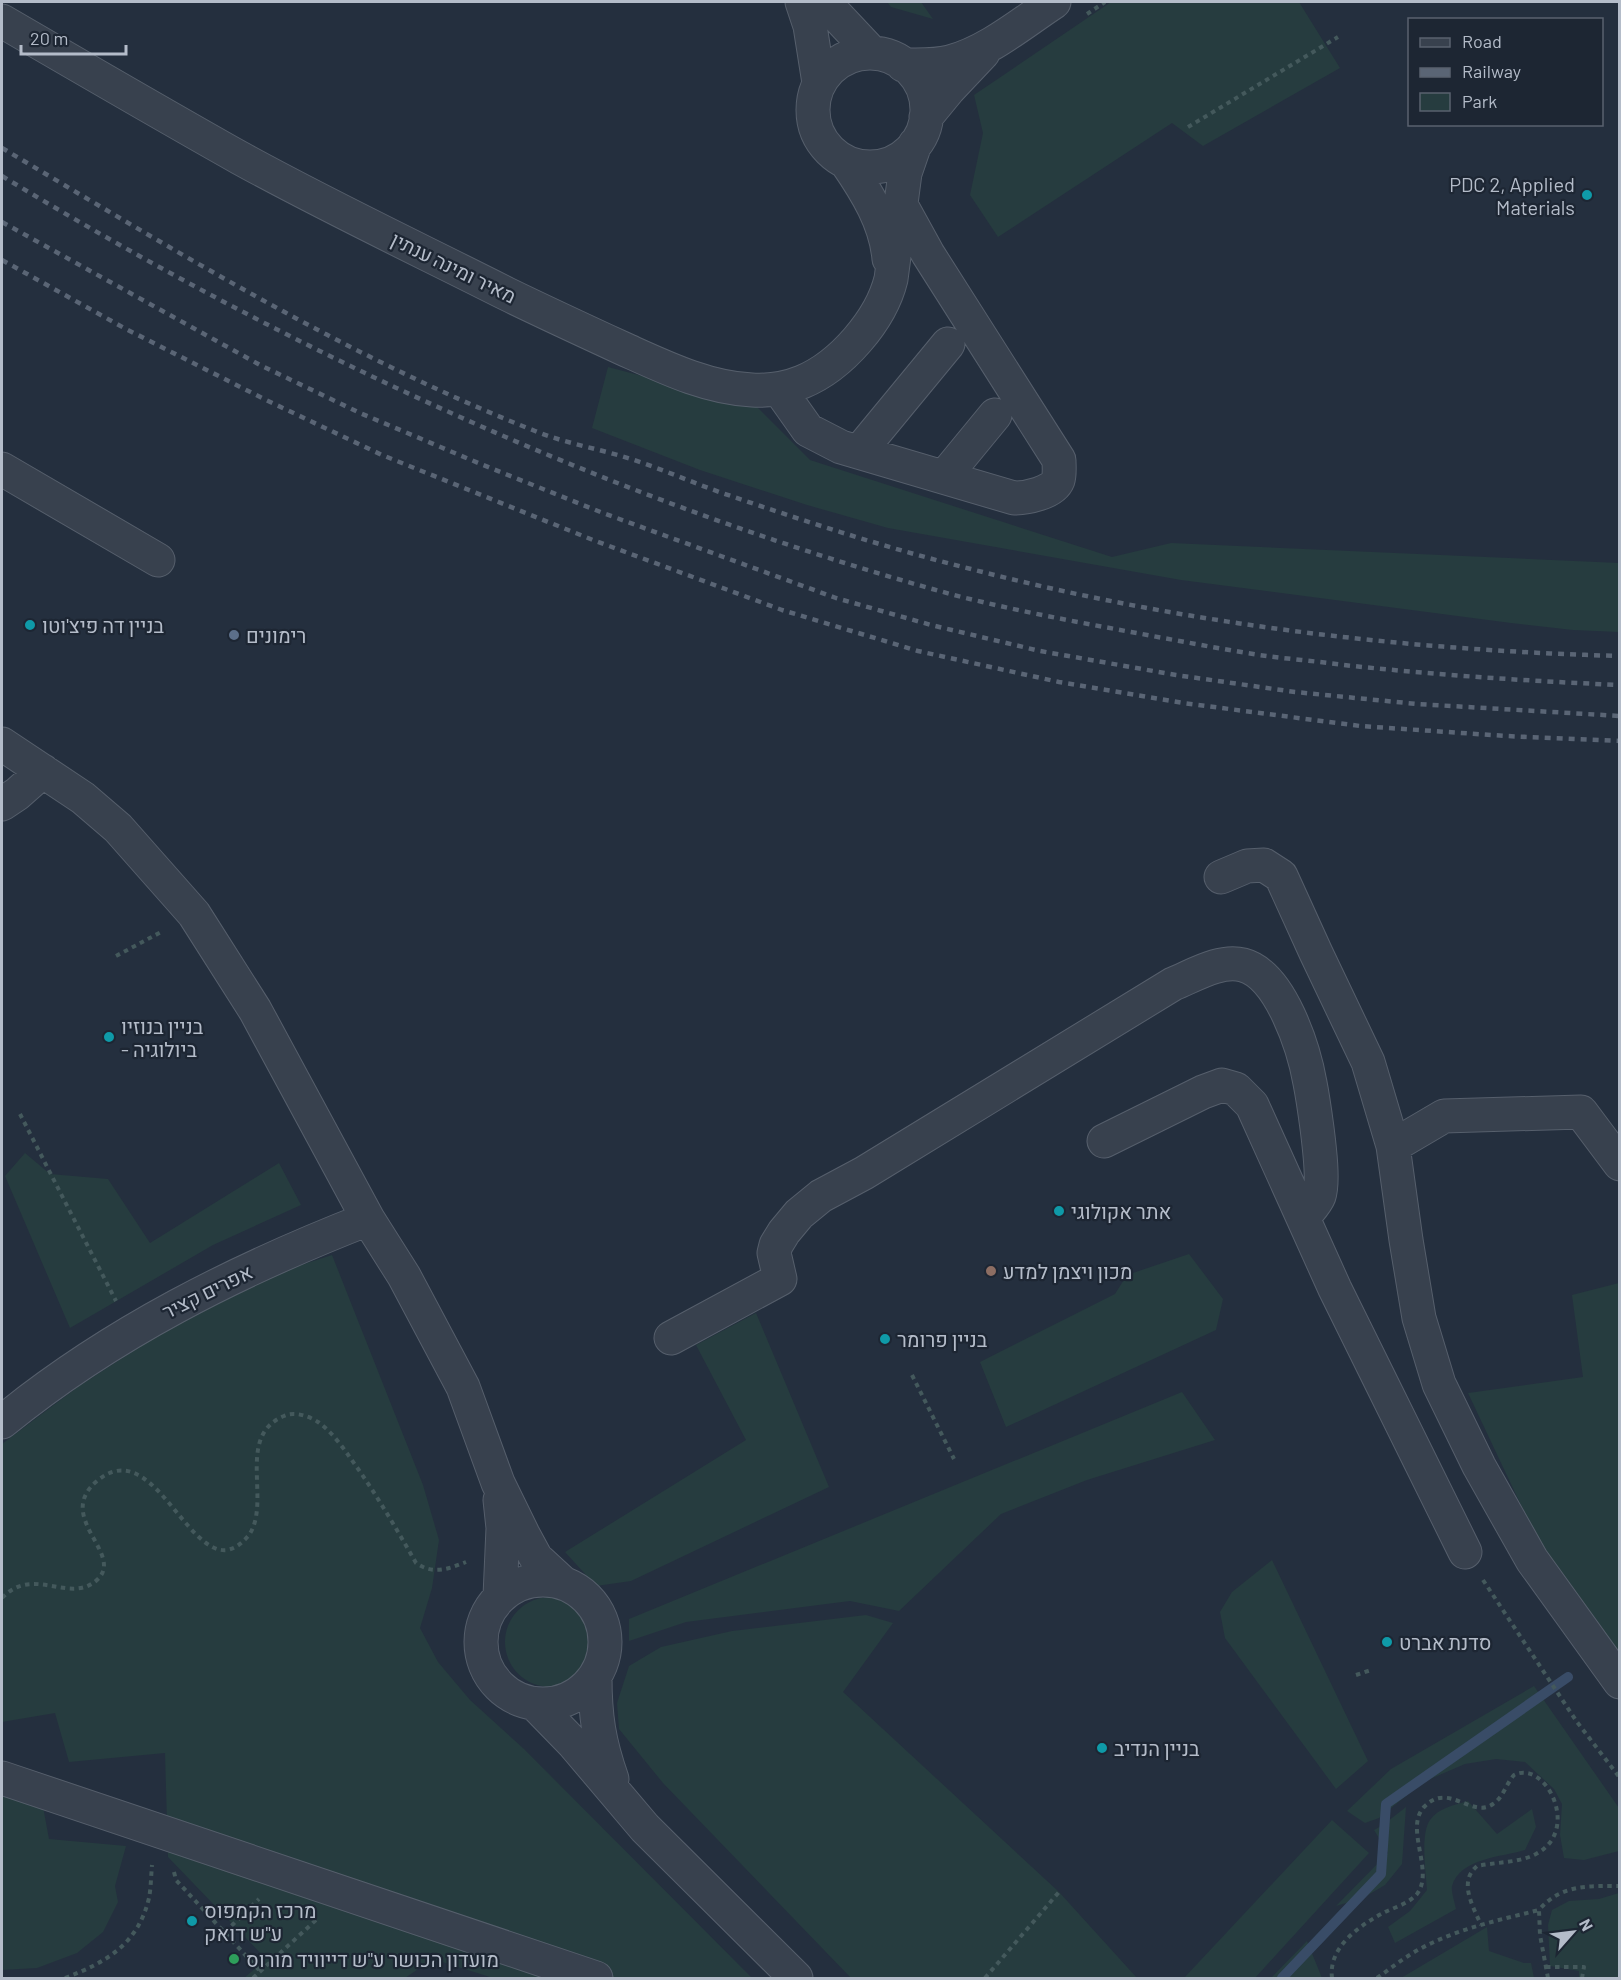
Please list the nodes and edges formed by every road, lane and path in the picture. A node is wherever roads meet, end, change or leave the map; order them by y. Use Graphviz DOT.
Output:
graph roads {
  1 [pos="802,2"];
  2 [pos="824,2"];
  3 [pos="1054,2"];
  4 [pos="2,21"];
  5 [pos="1338,37"];
  6 [pos="995,41"];
  7 [pos="872,53"];
  8 [pos="903,64"];
  9 [pos="819,83"];
  10 [pos="1188,127"];
  11 [pos="921,131"];
  12 [pos="846,162"];
  13 [pos="901,206"];
  14 [pos="891,279"];
  15 [pos="948,344"];
  16 [pos="779,389"];
  17 [pos="995,415"];
  18 [pos="859,452"];
  19 [pos="2,469"];
  20 [pos="944,477"];
  21 [pos="158,560"];
  22 [pos="2,744"];
  23 [pos="43,771"];
  24 [pos="2,804"];
  25 [pos="1221,877"];
  26 [pos="194,915"];
  27 [pos="116,956"];
  28 [pos="20,1114"];
  29 [pos="1104,1141"];
  30 [pos="1393,1146"];
  31 [pos="1620,1164"];
  32 [pos="1303,1218"];
  33 [pos="369,1219"];
  34 [pos="131,1331"];
  35 [pos="671,1338"];
  36 [pos="912,1375"];
  37 [pos="2,1422"];
  38 [pos="954,1459"];
  39 [pos="498,1484"];
  40 [pos="502,1549"];
  41 [pos="1465,1552"];
  42 [pos="562,1582"];
  43 [pos="500,1596"];
  44 [pos="2,1599"];
  45 [pos="1371,1671"];
  46 [pos="1356,1675"];
  47 [pos="595,1677"];
  48 [pos="1620,1682"];
  49 [pos="535,1704"];
  50 [pos="2,1778"];
  51 [pos="1620,1778"];
  52 [pos="622,1800"];
  53 [pos="160,1832"];
  54 [pos="285,1874"];
  55 [pos="1620,1886"];
  56 [pos="1059,1892"];
  57 [pos="344,1894"];
  58 [pos="1539,1910"];
  59 [pos="1481,1924"];
  60 [pos="225,1932"];
  61 [pos="1546,1967"];
  62 [pos="261,1971"];
  63 [pos="65,1978"];
  64 [pos="253,1978"];
  65 [pos="596,1978"];
  66 [pos="796,1978"];
  67 [pos="985,1978"];
  68 [pos="1332,1978"];
  69 [pos="1377,1978"];
  70 [pos="1548,1978"];
  71 [pos="1582,1978"];
  1 -- 9 [label="street"];
  2 -- 7 [label="street"];
  3 -- 6 [label="street"];
  4 -- 16 [label="street, מאיר ומינה ענתין"];
  5 -- 10 [label="path"];
  6 -- 8 [label="street"];
  6 -- 11 [label="street"];
  7 -- 8 [label="street"];
  7 -- 9 [label="street"];
  8 -- 11 [label="street"];
  9 -- 12 [label="street"];
  11 -- 12 [label="street"];
  11 -- 13 [label="street, מאיר ומינה ענתין"];
  12 -- 14 [label="street, מאיר ומינה ענתין"];
  13 -- 14 [label="street, מאיר ומינה ענתין"];
  13 -- 20 [label="street"];
  14 -- 16 [label="street, מאיר ומינה ענתין"];
  15 -- 18 [label="street"];
  16 -- 18 [label="street"];
  17 -- 20 [label="street"];
  18 -- 20 [label="street"];
  19 -- 21 [label="street"];
  22 -- 23 [label="street"];
  23 -- 24 [label="street"];
  23 -- 26 [label="street"];
  25 -- 30 [label="street"];
  26 -- 27 [label="path"];
  26 -- 33 [label="street"];
  28 -- 34 [label="path"];
  29 -- 32 [label="street"];
  30 -- 31 [label="street"];
  30 -- 48 [label="street"];
  32 -- 35 [label="street"];
  32 -- 41 [label="street"];
  33 -- 34 [label="street, אפרים קציר"];
  33 -- 39 [label="street"];
  34 -- 37 [label="street, אפרים קציר"];
  36 -- 38 [label="path"];
  39 -- 40 [label="street"];
  39 -- 42 [label="street"];
  40 -- 43 [label="street"];
  40 -- 44 [label="path"];
  41 -- 51 [label="path"];
  42 -- 43 [label="street"];
  42 -- 47 [label="street"];
  43 -- 49 [label="street"];
  45 -- 46 [label="path"];
  47 -- 49 [label="street"];
  47 -- 52 [label="street"];
  49 -- 52 [label="street"];
  50 -- 53 [label="street"];
  52 -- 66 [label="street"];
  53 -- 54 [label="street"];
  53 -- 60 [label="path"];
  53 -- 63 [label="path"];
  54 -- 57 [label="street"];
  54 -- 60 [label="path"];
  55 -- 58 [label="path"];
  56 -- 67 [label="path"];
  57 -- 62 [label="path"];
  57 -- 65 [label="street"];
  58 -- 59 [label="path"];
  58 -- 61 [label="path"];
  59 -- 68 [label="path"];
  59 -- 69 [label="path"];
  60 -- 62 [label="path"];
  61 -- 70 [label="path"];
  61 -- 71 [label="path"];
  62 -- 64 [label="path"];
}
